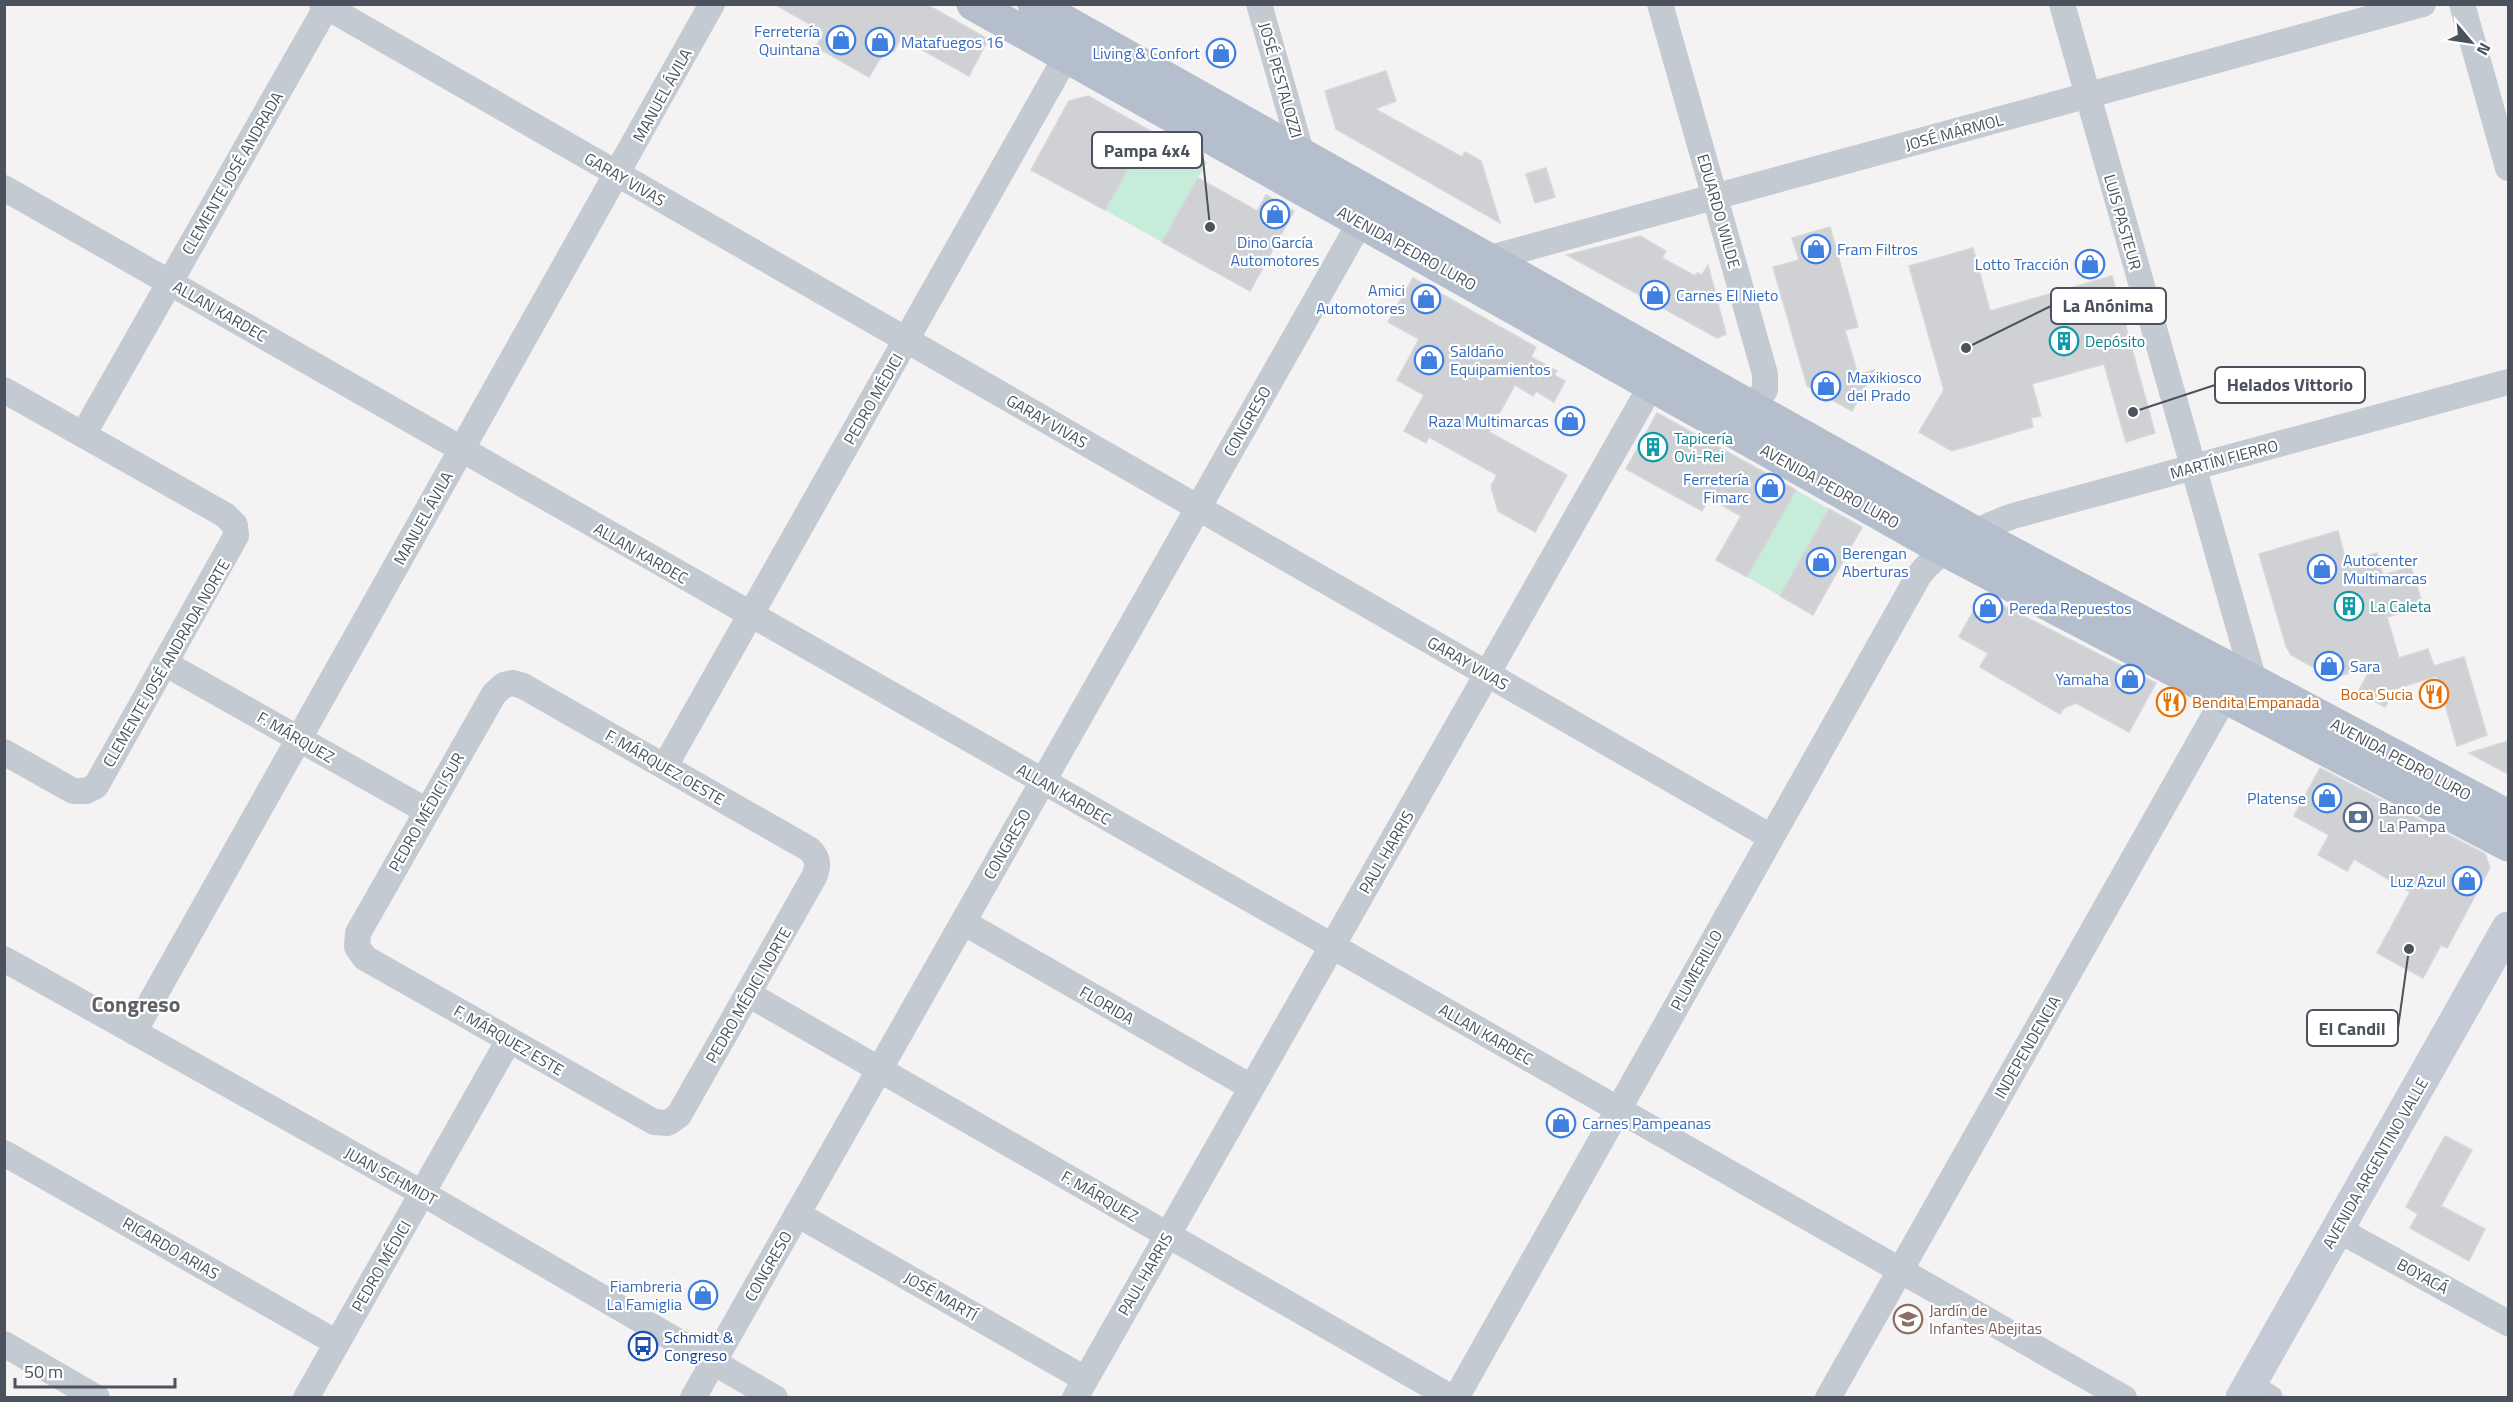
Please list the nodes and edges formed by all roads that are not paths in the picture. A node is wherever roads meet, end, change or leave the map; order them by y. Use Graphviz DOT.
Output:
graph roads {
  1 [pos="712,4"];
  2 [pos="973,4"];
  3 [pos="1259,4"];
  4 [pos="1660,4"];
  5 [pos="2061,4"];
  6 [pos="2423,4"];
  7 [pos="2462,4"];
  8 [pos="325,5"];
  9 [pos="1036,5"];
  10 [pos="1074,44"];
  11 [pos="2087,95"];
  12 [pos="1302,155"];
  13 [pos="2508,168"];
  14 [pos="617,174"];
  15 [pos="4,188"];
  16 [pos="1715,197"];
  17 [pos="1368,209"];
  18 [pos="1486,259"];
  19 [pos="170,282"];
  20 [pos="906,340"];
  21 [pos="2508,382"];
  22 [pos="1651,386"];
  23 [pos="4,390"];
  24 [pos="1742,402"];
  25 [pos="83,435"];
  26 [pos="461,450"];
  27 [pos="2193,468"];
  28 [pos="1198,508"];
  29 [pos="1976,534"];
  30 [pos="1947,551"];
  31 [pos="750,615"];
  32 [pos="166,664"];
  33 [pos="1487,674"];
  34 [pos="2254,681"];
  35 [pos="507,684"];
  36 [pos="2225,697"];
  37 [pos="298,739"];
  38 [pos="4,752"];
  39 [pos="665,766"];
  40 [pos="1043,782"];
  41 [pos="427,811"];
  42 [pos="2508,816"];
  43 [pos="1771,837"];
  44 [pos="2508,845"];
  45 [pos="817,860"];
  46 [pos="963,922"];
  47 [pos="2508,928"];
  48 [pos="357,947"];
  49 [pos="1332,947"];
  50 [pos="4,959"];
  51 [pos="748,994"];
  52 [pos="134,1032"];
  53 [pos="509,1040"];
  54 [pos="879,1070"];
  55 [pos="1251,1088"];
  56 [pos="1618,1109"];
  57 [pos="668,1123"];
  58 [pos="4,1153"];
  59 [pos="422,1193"];
  60 [pos="797,1214"];
  61 [pos="2337,1229"];
  62 [pos="1168,1235"];
  63 [pos="1900,1270"];
  64 [pos="2508,1323"];
  65 [pos="337,1343"];
  66 [pos="4,1344"];
  67 [pos="713,1362"];
  68 [pos="1080,1388"];
  69 [pos="2253,1394"];
  70 [pos="97,1398"];
  71 [pos="306,1398"];
  72 [pos="693,1398"];
  73 [pos="775,1398"];
  74 [pos="1454,1398"];
  75 [pos="1828,1398"];
  76 [pos="2124,1398"];
  1 -- 14 [label="street, MANUEL ÁVILA"];
  2 -- 10 [label="main road, AVENIDA PEDRO LURO"];
  3 -- 12 [label="street, JOSÉ PESTALOZZI"];
  4 -- 16 [label="street, EDUARDO WILDE"];
  5 -- 11 [label="street, LUIS PASTEUR"];
  6 -- 11 [label="street, JOSÉ MÁRMOL"];
  7 -- 13 [label="street"];
  8 -- 14 [label="street, GARAY VIVAS"];
  8 -- 19 [label="street, CLEMENTE JOSÉ ANDRADA"];
  9 -- 10 [label="main road, AVENIDA PEDRO LURO"];
  10 -- 12 [label="main road, AVENIDA PEDRO LURO"];
  10 -- 17 [label="main road, AVENIDA PEDRO LURO"];
  10 -- 20 [label="street, PEDRO MÉDICI"];
  11 -- 16 [label="street, JOSÉ MÁRMOL"];
  11 -- 27 [label="street, LUIS PASTEUR"];
  12 -- 17 [label="main road, AVENIDA PEDRO LURO"];
  14 -- 20 [label="street, GARAY VIVAS"];
  14 -- 26 [label="street, MANUEL ÁVILA"];
  15 -- 19 [label="street, ALLAN KARDEC"];
  16 -- 18 [label="street, JOSÉ MÁRMOL"];
  16 -- 24 [label="street, EDUARDO WILDE"];
  17 -- 18 [label="main road, AVENIDA PEDRO LURO"];
  17 -- 22 [label="main road, AVENIDA PEDRO LURO"];
  17 -- 28 [label="street, CONGRESO"];
  18 -- 24 [label="main road, AVENIDA PEDRO LURO"];
  19 -- 25 [label="street, CLEMENTE JOSÉ ANDRADA"];
  19 -- 26 [label="street, ALLAN KARDEC"];
  20 -- 28 [label="street, GARAY VIVAS"];
  20 -- 31 [label="street, PEDRO MÉDICI"];
  21 -- 27 [label="street, MARTÍN FIERRO"];
  22 -- 24 [label="street"];
  22 -- 30 [label="main road, AVENIDA PEDRO LURO"];
  22 -- 33 [label="street, PAUL HARRIS"];
  23 -- 25 [label="street"];
  24 -- 29 [label="main road, AVENIDA PEDRO LURO"];
  25 -- 32 [label="street, CLEMENTE JOSÉ ANDRADA NORTE"];
  26 -- 31 [label="street, ALLAN KARDEC"];
  26 -- 37 [label="street, MANUEL ÁVILA"];
  27 -- 29 [label="street, MARTÍN FIERRO"];
  27 -- 34 [label="street, LUIS PASTEUR"];
  28 -- 33 [label="street, GARAY VIVAS"];
  28 -- 40 [label="street, CONGRESO"];
  29 -- 30 [label="street, MARTÍN FIERRO"];
  29 -- 34 [label="main road, AVENIDA PEDRO LURO"];
  30 -- 36 [label="main road, AVENIDA PEDRO LURO"];
  30 -- 43 [label="street, PLUMERILLO"];
  31 -- 39 [label="street, PEDRO MÉDICI"];
  31 -- 40 [label="street, ALLAN KARDEC"];
  32 -- 37 [label="street, F. MÁRQUEZ"];
  32 -- 38 [label="street, CLEMENTE JOSÉ ANDRADA NORTE"];
  33 -- 43 [label="street, GARAY VIVAS"];
  33 -- 49 [label="street, PAUL HARRIS"];
  34 -- 42 [label="main road, AVENIDA PEDRO LURO"];
  35 -- 39 [label="street, F. MÁRQUEZ OESTE"];
  35 -- 41 [label="street, PEDRO MÉDICI SUR"];
  36 -- 44 [label="main road, AVENIDA PEDRO LURO"];
  36 -- 63 [label="street, INDEPENDENCIA"];
  37 -- 41 [label="street, F. MÁRQUEZ"];
  37 -- 52 [label="street, MANUEL ÁVILA"];
  39 -- 45 [label="street, F. MÁRQUEZ OESTE"];
  40 -- 46 [label="street, CONGRESO"];
  40 -- 49 [label="street, ALLAN KARDEC"];
  41 -- 48 [label="street, PEDRO MÉDICI SUR"];
  43 -- 56 [label="street, PLUMERILLO"];
  45 -- 51 [label="street, PEDRO MÉDICI NORTE"];
  46 -- 54 [label="street, CONGRESO"];
  46 -- 55 [label="street, FLORIDA"];
  47 -- 61 [label="main road, AVENIDA ARGENTINO VALLE"];
  48 -- 53 [label="street, F. MÁRQUEZ ESTE"];
  49 -- 55 [label="street, PAUL HARRIS"];
  49 -- 56 [label="street, ALLAN KARDEC"];
  50 -- 52 [label="street, JUAN SCHMIDT"];
  51 -- 54 [label="street, F. MÁRQUEZ"];
  51 -- 57 [label="street, PEDRO MÉDICI NORTE"];
  52 -- 59 [label="street, JUAN SCHMIDT"];
  53 -- 57 [label="street, F. MÁRQUEZ ESTE"];
  53 -- 59 [label="street, PEDRO MÉDICI"];
  54 -- 60 [label="street, CONGRESO"];
  54 -- 62 [label="street, F. MÁRQUEZ"];
  55 -- 62 [label="street, PAUL HARRIS"];
  56 -- 63 [label="street, ALLAN KARDEC"];
  56 -- 74 [label="street, PLUMERILLO"];
  58 -- 65 [label="street, RICARDO ARIAS"];
  59 -- 65 [label="street, PEDRO MÉDICI"];
  59 -- 67 [label="street, JUAN SCHMIDT"];
  60 -- 67 [label="street, CONGRESO"];
  60 -- 68 [label="street, JOSÉ MARTÍ"];
  61 -- 64 [label="street, BOYACÁ"];
  61 -- 69 [label="main road, AVENIDA ARGENTINO VALLE"];
  62 -- 68 [label="street, PAUL HARRIS"];
  62 -- 74 [label="street, F. MÁRQUEZ"];
  63 -- 75 [label="street, INDEPENDENCIA"];
  63 -- 76 [label="street, ALLAN KARDEC"];
  65 -- 71 [label="street, PEDRO MÉDICI"];
  66 -- 70 [label="street"];
  67 -- 72 [label="street, CONGRESO"];
  67 -- 73 [label="street, JUAN SCHMIDT"];
}
